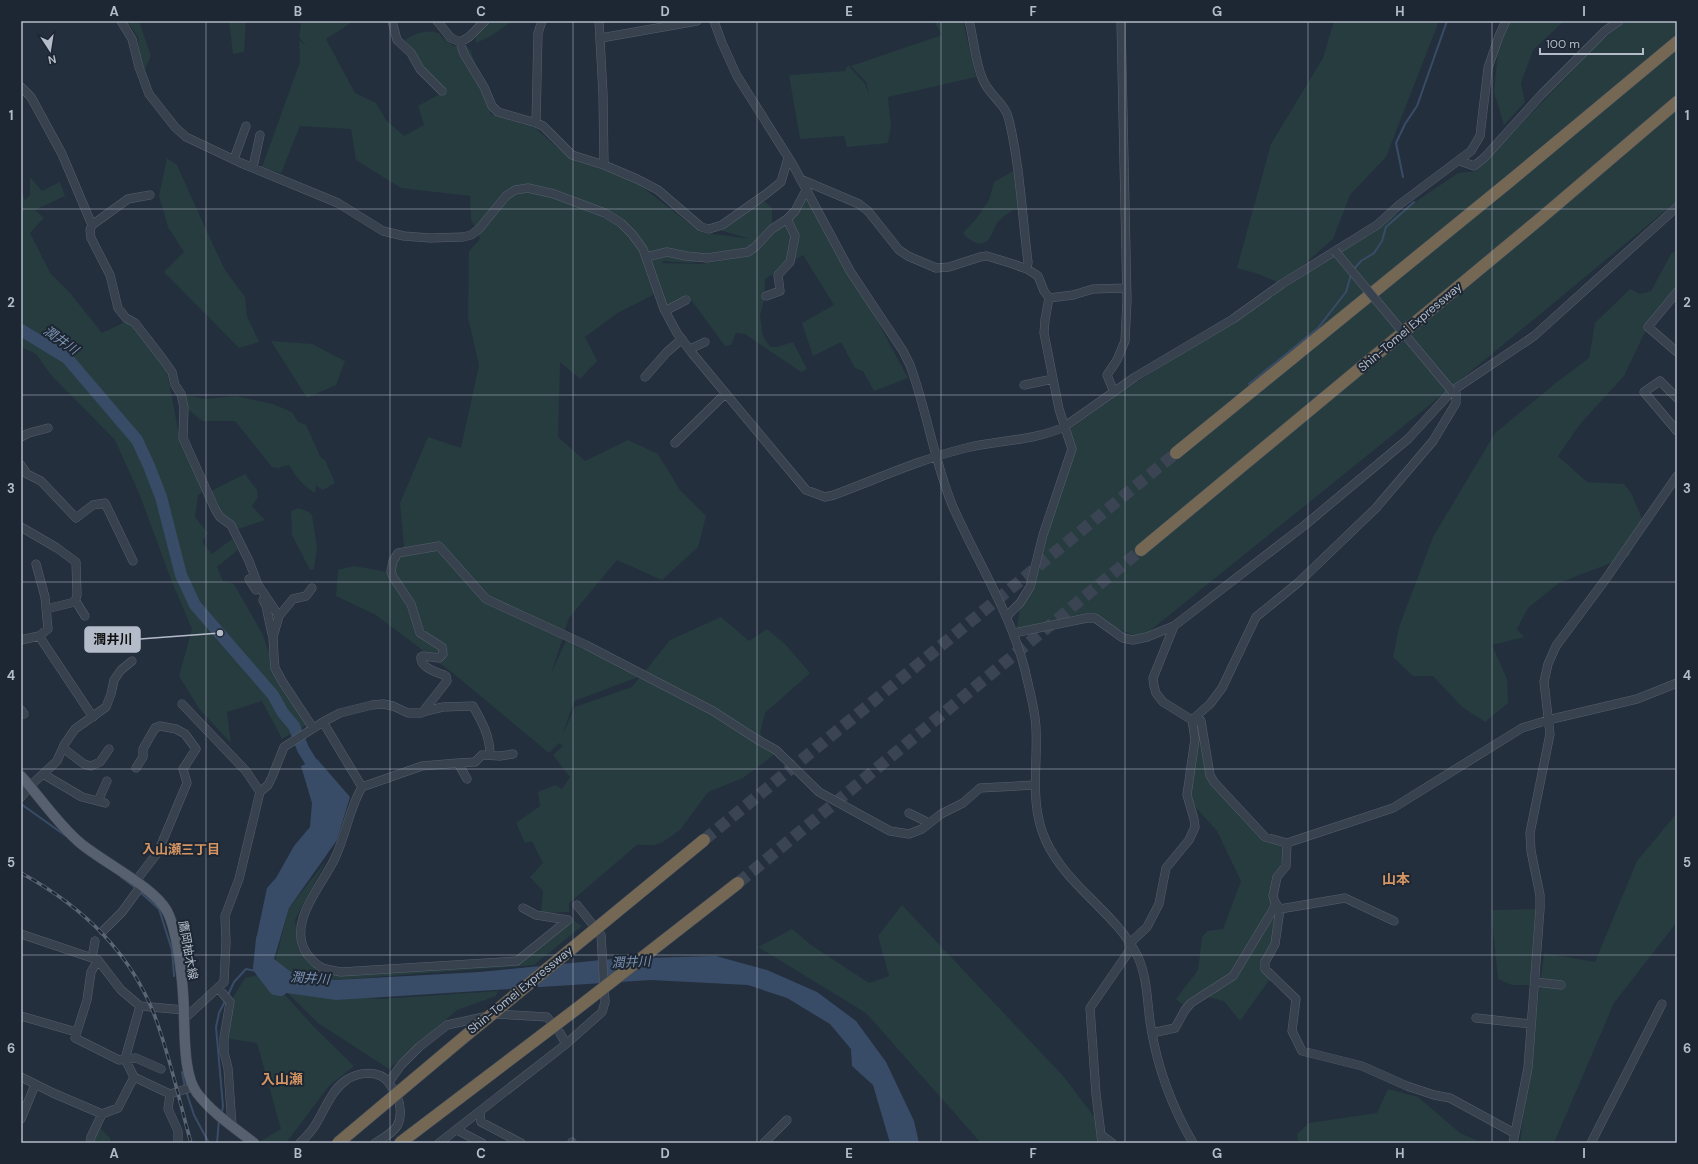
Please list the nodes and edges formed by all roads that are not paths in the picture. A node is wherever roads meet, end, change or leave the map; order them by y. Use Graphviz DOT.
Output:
graph roads {
  1 [pos="121,21"];
  2 [pos="392,21"];
  3 [pos="437,21"];
  4 [pos="486,21"];
  5 [pos="542,21"];
  6 [pos="599,21"];
  7 [pos="697,21"];
  8 [pos="714,21"];
  9 [pos="969,21"];
  10 [pos="1121,21"];
  11 [pos="1506,21"];
  12 [pos="1619,21"];
  13 [pos="601,38"];
  14 [pos="460,42"];
  15 [pos="1677,42"];
  16 [pos="21,87"];
  17 [pos="442,91"];
  18 [pos="1677,102"];
  19 [pos="536,123"];
  20 [pos="246,126"];
  21 [pos="260,135"];
  22 [pos="788,158"];
  23 [pos="234,159"];
  24 [pos="1460,161"];
  25 [pos="604,165"];
  26 [pos="253,167"];
  27 [pos="800,179"];
  28 [pos="808,192"];
  29 [pos="150,195"];
  30 [pos="1677,207"];
  31 [pos="787,219"];
  32 [pos="92,225"];
  33 [pos="1334,251"];
  34 [pos="646,257"];
  35 [pos="1027,269"];
  36 [pos="1126,288"];
  37 [pos="1677,292"];
  38 [pos="766,296"];
  39 [pos="1049,298"];
  40 [pos="686,300"];
  41 [pos="666,311"];
  42 [pos="682,339"];
  43 [pos="705,342"];
  44 [pos="690,349"];
  45 [pos="1677,351"];
  46 [pos="646,377"];
  47 [pos="1053,379"];
  48 [pos="1024,385"];
  49 [pos="1452,391"];
  50 [pos="1114,392"];
  51 [pos="725,394"];
  52 [pos="1677,398"];
  53 [pos="1064,427"];
  54 [pos="48,428"];
  55 [pos="1677,431"];
  56 [pos="21,437"];
  57 [pos="675,444"];
  58 [pos="1176,453"];
  59 [pos="937,457"];
  60 [pos="21,465"];
  61 [pos="1677,476"];
  62 [pos="21,526"];
  63 [pos="1141,550"];
  64 [pos="133,561"];
  65 [pos="36,564"];
  66 [pos="249,579"];
  67 [pos="312,588"];
  68 [pos="75,600"];
  69 [pos="46,609"];
  70 [pos="85,616"];
  71 [pos="279,616"];
  72 [pos="1007,616"];
  73 [pos="1174,626"];
  74 [pos="1014,633"];
  75 [pos="39,636"];
  76 [pos="273,637"];
  77 [pos="21,640"];
  78 [pos="132,661"];
  79 [pos="1677,683"];
  80 [pos="182,704"];
  81 [pos="422,713"];
  82 [pos="93,717"];
  83 [pos="1192,720"];
  84 [pos="1548,720"];
  85 [pos="322,722"];
  86 [pos="313,728"];
  87 [pos="62,748"];
  88 [pos="109,748"];
  89 [pos="513,754"];
  90 [pos="490,755"];
  91 [pos="458,763"];
  92 [pos="136,768"];
  93 [pos="43,774"];
  94 [pos="21,776"];
  95 [pos="467,779"];
  96 [pos="107,781"];
  97 [pos="1035,785"];
  98 [pos="30,786"];
  99 [pos="362,787"];
  100 [pos="260,792"];
  101 [pos="21,797"];
  102 [pos="909,813"];
  103 [pos="929,823"];
  104 [pos="704,840"];
  105 [pos="1287,843"];
  106 [pos="738,883"];
  107 [pos="138,887"];
  108 [pos="577,905"];
  109 [pos="1278,905"];
  110 [pos="523,908"];
  111 [pos="1394,921"];
  112 [pos="104,931"];
  113 [pos="21,934"];
  114 [pos="95,941"];
  115 [pos="1131,945"];
  116 [pos="95,959"];
  117 [pos="1534,982"];
  118 [pos="1561,985"];
  119 [pos="218,988"];
  120 [pos="1662,1004"];
  121 [pos="140,1006"];
  122 [pos="184,1014"];
  123 [pos="21,1016"];
  124 [pos="1476,1018"];
  125 [pos="1531,1024"];
  126 [pos="76,1032"];
  127 [pos="1152,1033"];
  128 [pos="566,1044"];
  129 [pos="125,1059"];
  130 [pos="161,1069"];
  131 [pos="21,1077"];
  132 [pos="134,1077"];
  133 [pos="389,1082"];
  134 [pos="36,1085"];
  135 [pos="193,1087"];
  136 [pos="170,1094"];
  137 [pos="480,1112"];
  138 [pos="102,1114"];
  139 [pos="21,1119"];
  140 [pos="787,1120"];
  141 [pos="232,1126"];
  142 [pos="457,1130"];
  143 [pos="1514,1133"];
  144 [pos="1102,1139"];
  145 [pos="90,1143"];
  146 [pos="178,1143"];
  147 [pos="254,1143"];
  148 [pos="300,1143"];
  149 [pos="338,1143"];
  150 [pos="375,1143"];
  151 [pos="400,1143"];
  152 [pos="439,1143"];
  153 [pos="482,1143"];
  154 [pos="521,1143"];
  155 [pos="764,1143"];
  156 [pos="1112,1143"];
  157 [pos="1193,1143"];
  158 [pos="1513,1143"];
  159 [pos="1591,1143"];
  1 -- 23 [label="street"];
  2 -- 17 [label="street"];
  3 -- 14 [label="street"];
  4 -- 14 [label="street"];
  5 -- 19 [label="street"];
  6 -- 13 [label="street"];
  7 -- 13 [label="street"];
  8 -- 22 [label="street"];
  9 -- 35 [label="street"];
  10 -- 36 [label="street"];
  11 -- 24 [label="street"];
  12 -- 24 [label="street"];
  13 -- 25 [label="street"];
  14 -- 19 [label="street"];
  15 -- 58 [label="highway"];
  16 -- 32 [label="street"];
  18 -- 63 [label="highway, Shin-Tomei Expressway"];
  19 -- 25 [label="street"];
  20 -- 23 [label="street"];
  21 -- 26 [label="street"];
  22 -- 25 [label="street"];
  22 -- 27 [label="street"];
  23 -- 26 [label="street"];
  24 -- 33 [label="street"];
  26 -- 34 [label="street"];
  27 -- 28 [label="street"];
  27 -- 35 [label="street"];
  28 -- 31 [label="street"];
  28 -- 59 [label="street"];
  29 -- 32 [label="street"];
  30 -- 49 [label="street"];
  31 -- 34 [label="street"];
  31 -- 38 [label="street"];
  32 -- 71 [label="street"];
  33 -- 49 [label="street, bridge"];
  33 -- 50 [label="street"];
  34 -- 41 [label="street"];
  35 -- 39 [label="street"];
  36 -- 39 [label="street"];
  36 -- 50 [label="street"];
  37 -- 45 [label="street"];
  39 -- 47 [label="street"];
  40 -- 41 [label="street"];
  41 -- 42 [label="street"];
  42 -- 44 [label="street"];
  42 -- 46 [label="street"];
  43 -- 44 [label="street"];
  44 -- 51 [label="street"];
  47 -- 48 [label="street"];
  47 -- 53 [label="street"];
  49 -- 73 [label="street"];
  49 -- 83 [label="street"];
  50 -- 53 [label="street"];
  51 -- 57 [label="street"];
  51 -- 59 [label="street"];
  52 -- 55 [label="street"];
  53 -- 59 [label="street"];
  53 -- 72 [label="street"];
  54 -- 56 [label="street"];
  59 -- 72 [label="street"];
  60 -- 64 [label="street"];
  61 -- 84 [label="street"];
  62 -- 68 [label="street"];
  65 -- 69 [label="street"];
  66 -- 76 [label="street"];
  67 -- 71 [label="street"];
  68 -- 69 [label="street"];
  68 -- 70 [label="street"];
  69 -- 75 [label="street"];
  71 -- 76 [label="street"];
  72 -- 74 [label="street"];
  73 -- 74 [label="street"];
  73 -- 83 [label="street"];
  74 -- 97 [label="street"];
  75 -- 77 [label="street"];
  75 -- 82 [label="street"];
  76 -- 86 [label="street"];
  78 -- 82 [label="street"];
  79 -- 84 [label="street"];
  80 -- 100 [label="street"];
  81 -- 85 [label="street"];
  81 -- 90 [label="street"];
  81 -- 103 [label="street"];
  82 -- 87 [label="street"];
  83 -- 105 [label="street"];
  83 -- 115 [label="street"];
  84 -- 105 [label="street"];
  84 -- 117 [label="street"];
  85 -- 86 [label="street"];
  85 -- 99 [label="street"];
  86 -- 100 [label="street"];
  87 -- 88 [label="street"];
  87 -- 93 [label="street"];
  89 -- 90 [label="street"];
  90 -- 91 [label="street"];
  91 -- 95 [label="street"];
  91 -- 99 [label="street"];
  92 -- 107 [label="street"];
  93 -- 96 [label="street"];
  93 -- 98 [label="street"];
  94 -- 98 [label="main road, 鷹岡柚木線"];
  97 -- 103 [label="street"];
  97 -- 115 [label="street"];
  98 -- 101 [label="street"];
  98 -- 107 [label="main road, 鷹岡柚木線"];
  99 -- 110 [label="street"];
  100 -- 119 [label="street"];
  102 -- 103 [label="street"];
  104 -- 149 [label="highway, Shin-Tomei Expressway, bridge"];
  105 -- 109 [label="street"];
  106 -- 151 [label="highway, bridge"];
  107 -- 112 [label="street"];
  107 -- 122 [label="main road, 鷹岡柚木線"];
  108 -- 128 [label="street"];
  109 -- 111 [label="street"];
  109 -- 127 [label="street"];
  109 -- 143 [label="street"];
  113 -- 116 [label="street"];
  114 -- 116 [label="street"];
  115 -- 127 [label="street"];
  115 -- 144 [label="street"];
  116 -- 121 [label="street"];
  116 -- 126 [label="street"];
  117 -- 118 [label="street"];
  117 -- 125 [label="street"];
  119 -- 122 [label="street"];
  119 -- 141 [label="street"];
  120 -- 159 [label="street"];
  121 -- 122 [label="street"];
  121 -- 129 [label="street"];
  122 -- 135 [label="main road, 鷹岡柚木線"];
  123 -- 126 [label="street"];
  124 -- 125 [label="street"];
  125 -- 143 [label="street"];
  126 -- 129 [label="street"];
  127 -- 157 [label="street"];
  128 -- 133 [label="street"];
  128 -- 137 [label="street"];
  129 -- 130 [label="street"];
  129 -- 132 [label="street"];
  131 -- 134 [label="street"];
  132 -- 136 [label="street"];
  132 -- 138 [label="street"];
  133 -- 148 [label="street"];
  133 -- 150 [label="street"];
  134 -- 138 [label="street"];
  134 -- 139 [label="street"];
  135 -- 136 [label="street"];
  135 -- 141 [label="main road, 鷹岡柚木線"];
  136 -- 146 [label="street"];
  137 -- 142 [label="street"];
  137 -- 154 [label="street"];
  138 -- 145 [label="street"];
  140 -- 155 [label="street"];
  141 -- 147 [label="main road, 鷹岡柚木線"];
  142 -- 152 [label="street"];
  142 -- 153 [label="street"];
  143 -- 158 [label="street"];
  144 -- 156 [label="street"];
}
